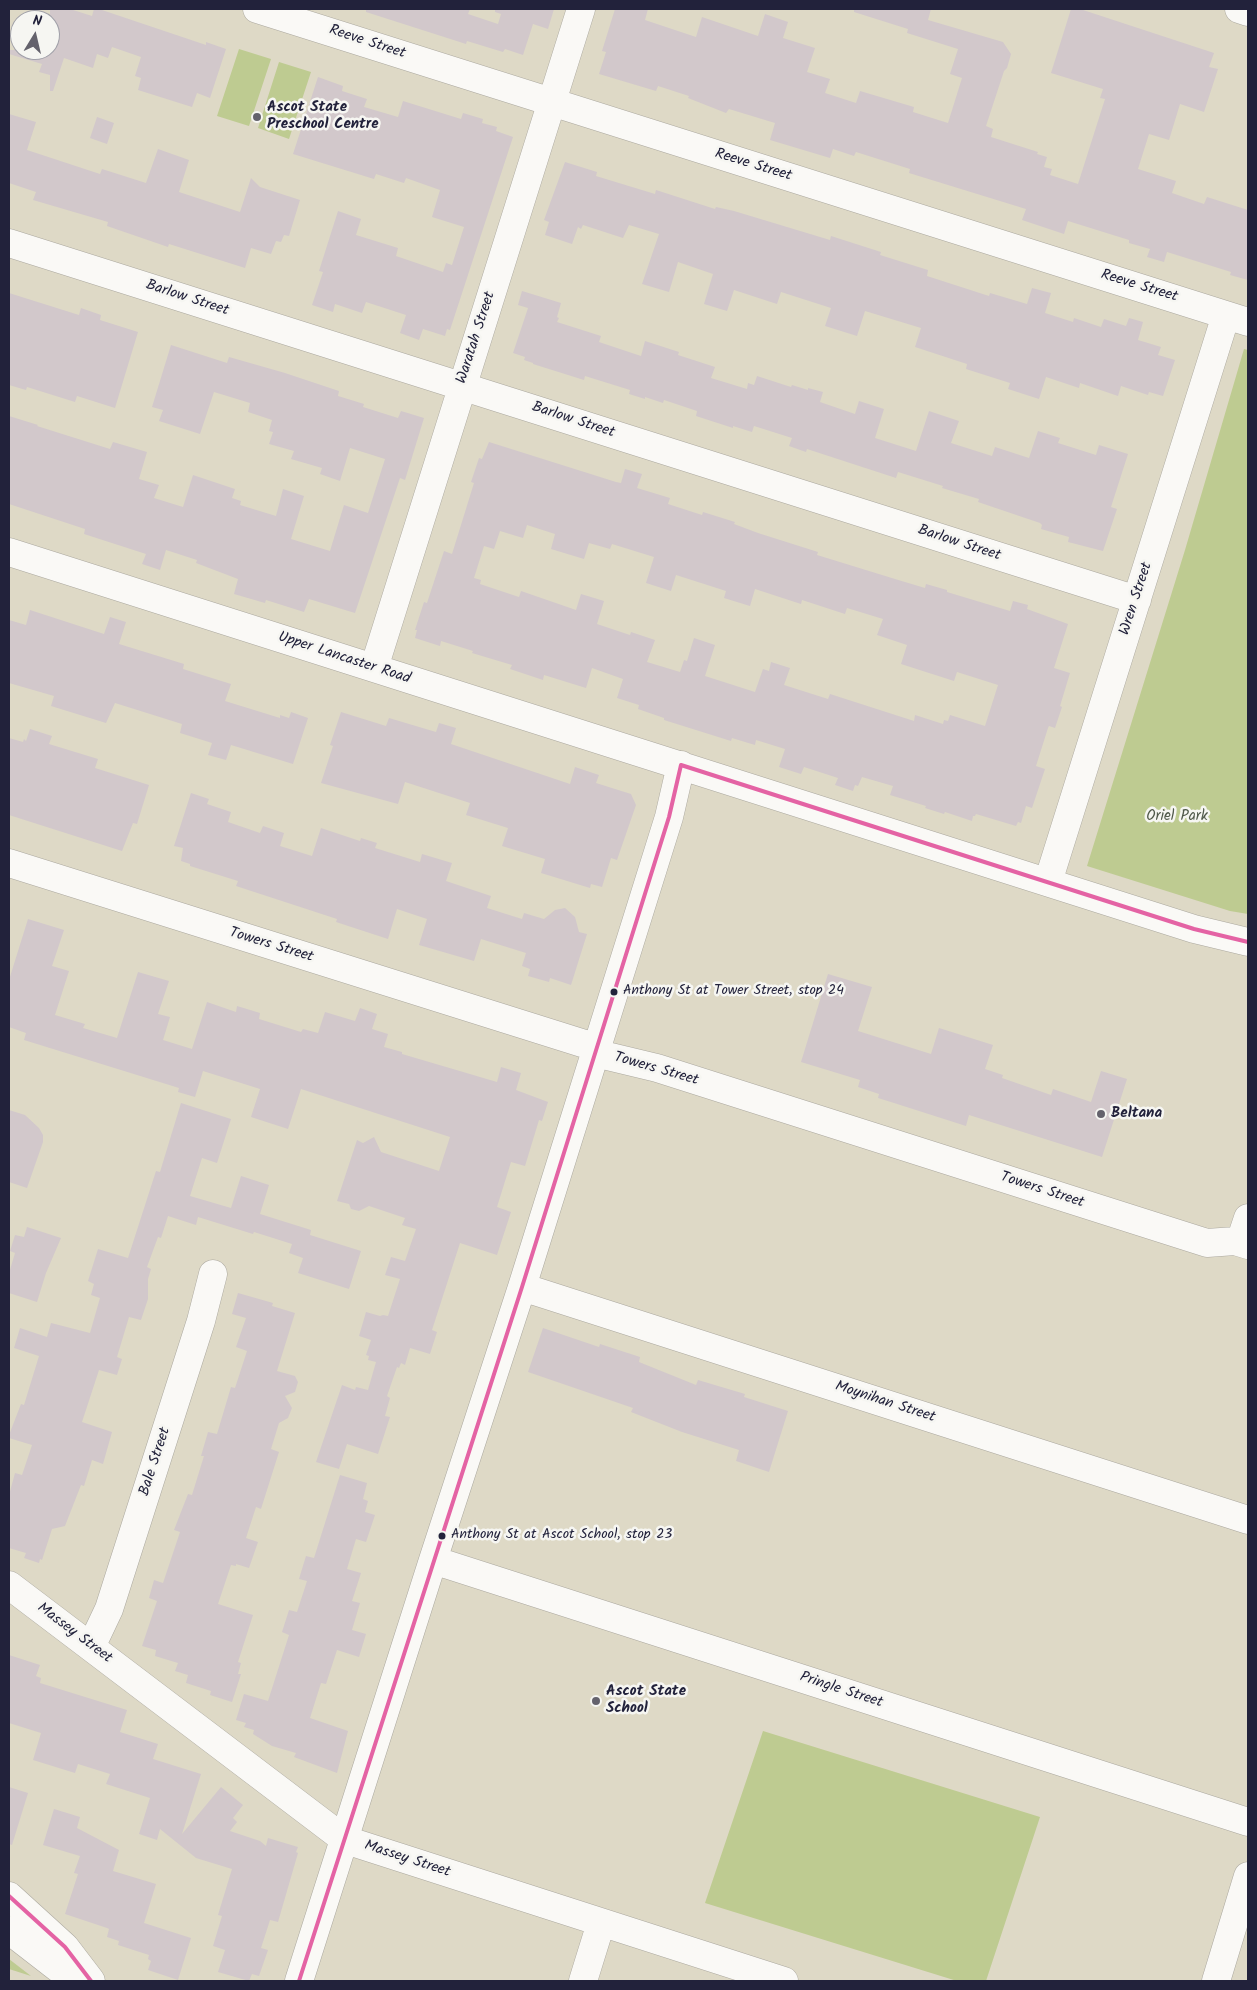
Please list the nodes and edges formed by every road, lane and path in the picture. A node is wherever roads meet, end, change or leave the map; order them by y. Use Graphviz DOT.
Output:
graph roads {
  1 [pos="257,9"];
  2 [pos="581,9"];
  3 [pos="1239,9"];
  4 [pos="1248,12"];
  5 [pos="551,102"];
  6 [pos="9,243"];
  7 [pos="1237,318"];
  8 [pos="462,386"];
  9 [pos="9,552"];
  10 [pos="1137,600"];
  11 [pos="374,668"];
  12 [pos="681,765"];
  13 [pos="9,863"];
  14 [pos="1048,882"];
  15 [pos="1246,941"];
  16 [pos="595,1050"];
  17 [pos="1246,1235"];
  18 [pos="213,1274"];
  19 [pos="522,1287"];
  20 [pos="1248,1520"];
  21 [pos="433,1560"];
  22 [pos="9,1585"];
  23 [pos="91,1647"];
  24 [pos="1248,1822"];
  25 [pos="346,1838"];
  26 [pos="1248,1876"];
  27 [pos="9,1896"];
  28 [pos="601,1923"];
  29 [pos="9,1930"];
  30 [pos="80,1981"];
  31 [pos="91,1981"];
  32 [pos="299,1981"];
  33 [pos="583,1981"];
  34 [pos="784,1981"];
  35 [pos="1216,1981"];
  1 -- 5 [label="street, Reeve Street"];
  2 -- 5 [label="street, Waratah Street"];
  3 -- 4 [label="street"];
  5 -- 7 [label="street, Reeve Street"];
  5 -- 8 [label="street, Waratah Street"];
  6 -- 8 [label="street, Barlow Street"];
  7 -- 10 [label="street, Wren Street"];
  8 -- 10 [label="street, Barlow Street"];
  8 -- 11 [label="street, Waratah Street"];
  9 -- 11 [label="street, Upper Lancaster Road"];
  10 -- 14 [label="street, Wren Street"];
  11 -- 12 [label="street, Upper Lancaster Road"];
  12 -- 14 [label="street, Upper Lancaster Road"];
  12 -- 16 [label="street"];
  13 -- 16 [label="street, Towers Street"];
  14 -- 15 [label="street, Upper Lancaster Road"];
  16 -- 17 [label="street, Towers Street"];
  16 -- 19 [label="street"];
  18 -- 23 [label="street, Bale Street"];
  19 -- 20 [label="street, Moynihan Street"];
  19 -- 21 [label="street"];
  21 -- 24 [label="street, Pringle Street"];
  21 -- 25 [label="street"];
  22 -- 23 [label="street, Massey Street"];
  23 -- 25 [label="street, Massey Street"];
  25 -- 28 [label="street, Massey Street"];
  25 -- 32 [label="street"];
  26 -- 35 [label="street"];
  27 -- 31 [label="street"];
  28 -- 33 [label="street"];
  28 -- 34 [label="street, Massey Street"];
  29 -- 30 [label="street"];
}
